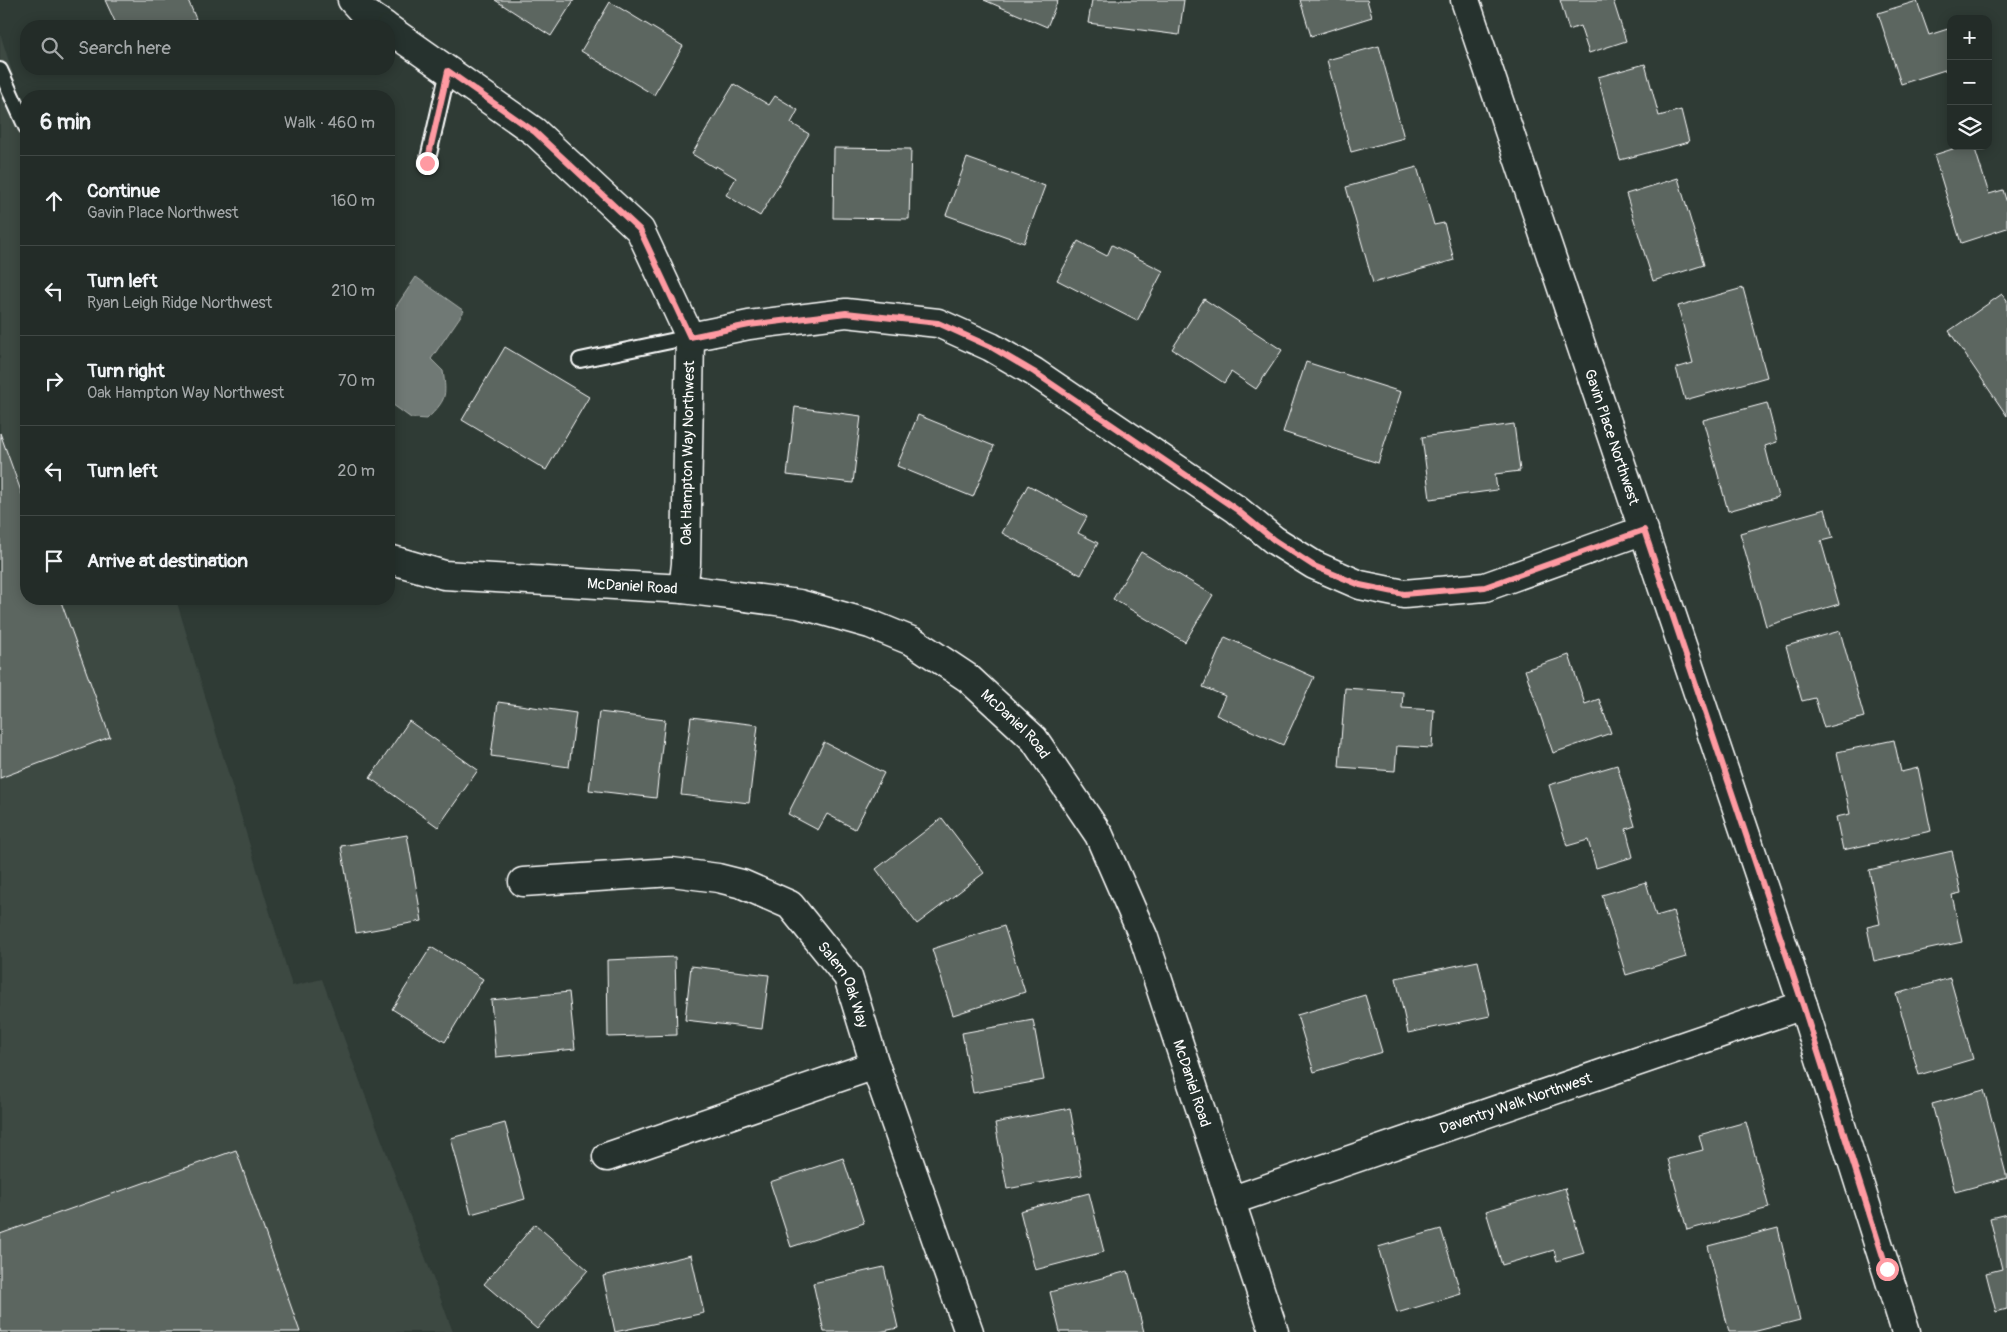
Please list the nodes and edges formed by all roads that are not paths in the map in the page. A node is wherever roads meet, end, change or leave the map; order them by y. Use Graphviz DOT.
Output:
graph roads {
  1 [pos="352,0"];
  2 [pos="1465,0"];
  3 [pos="376,20"];
  4 [pos="395,33"];
  5 [pos="0,70"];
  6 [pos="448,71"];
  7 [pos="20,115"];
  8 [pos="427,163"];
  9 [pos="690,337"];
  10 [pos="580,360"];
  11 [pos="1644,530"];
  12 [pos="395,561"];
  13 [pos="683,589"];
  14 [pos="523,882"];
  15 [pos="1803,1005"];
  16 [pos="875,1065"];
  17 [pos="606,1158"];
  18 [pos="1230,1201"];
  19 [pos="969,1332"];
  20 [pos="1274,1332"];
  21 [pos="1906,1332"];
  1 -- 3 [label="street"];
  2 -- 11 [label="street, Gavin Place Northwest"];
  4 -- 6 [label="street, Oak Hampton Way Northwest"];
  5 -- 7 [label="lane"];
  6 -- 8 [label="lane"];
  6 -- 9 [label="street, Oak Hampton Way Northwest"];
  9 -- 10 [label="lane"];
  9 -- 11 [label="street"];
  9 -- 13 [label="street, Oak Hampton Way Northwest"];
  11 -- 15 [label="street, Gavin Place Northwest"];
  12 -- 13 [label="street, McDaniel Road"];
  13 -- 18 [label="street, McDaniel Road"];
  14 -- 16 [label="street, Salem Oak Way"];
  15 -- 18 [label="street, Daventry Walk Northwest"];
  15 -- 21 [label="street, Gavin Place Northwest"];
  16 -- 17 [label="street"];
  16 -- 19 [label="street, Salem Oak Way"];
  18 -- 20 [label="street, McDaniel Road"];
}
